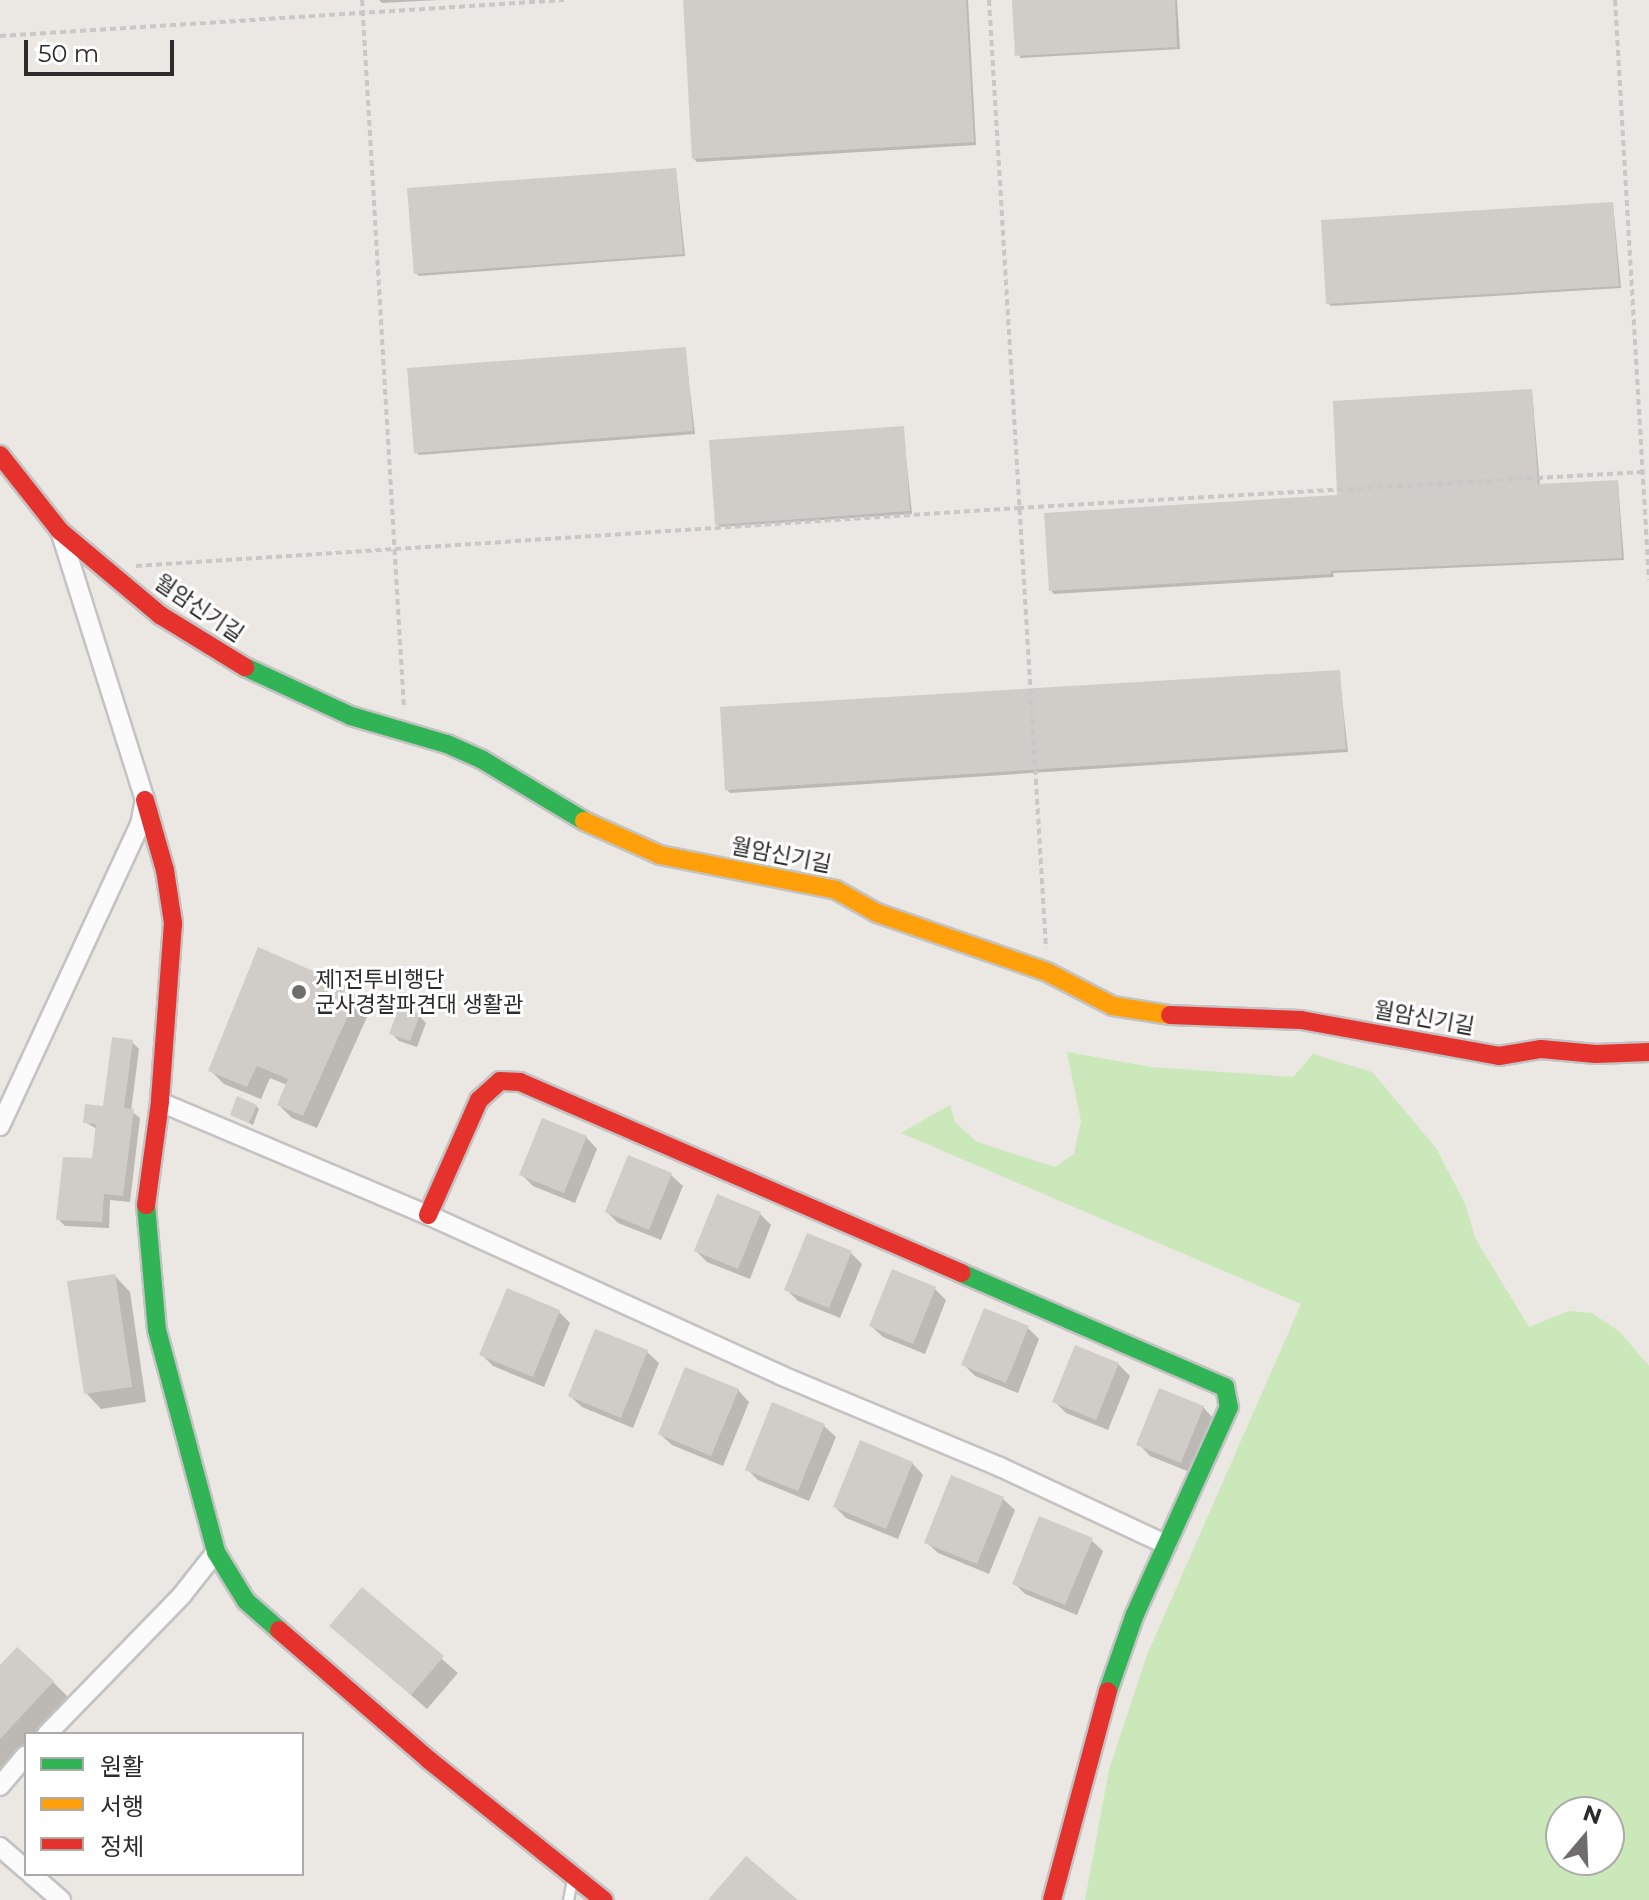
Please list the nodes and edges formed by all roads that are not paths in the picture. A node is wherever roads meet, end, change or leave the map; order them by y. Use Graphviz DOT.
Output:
graph roads {
  1 [pos="0,455"];
  2 [pos="60,531"];
  3 [pos="145,800"];
  4 [pos="1649,1052"];
  5 [pos="160,1102"];
  6 [pos="0,1126"];
  7 [pos="428,1215"];
  8 [pos="1167,1545"];
  9 [pos="216,1552"];
  10 [pos="49,1732"];
  11 [pos="24,1757"];
  12 [pos="0,1786"];
  13 [pos="0,1847"];
  14 [pos="24,1868"];
  15 [pos="573,1875"];
  16 [pos="33,1876"];
  17 [pos="61,1900"];
  18 [pos="568,1900"];
  19 [pos="604,1900"];
  20 [pos="1052,1900"];
  1 -- 2 [label="street, 월암신기길"];
  2 -- 3 [label="street"];
  2 -- 4 [label="street, 월암신기길"];
  3 -- 5 [label="street"];
  3 -- 6 [label="street"];
  5 -- 7 [label="street"];
  5 -- 9 [label="street"];
  7 -- 8 [label="street"];
  7 -- 8 [label="street"];
  8 -- 20 [label="street"];
  9 -- 10 [label="street"];
  9 -- 15 [label="street"];
  11 -- 12 [label="street"];
  13 -- 14 [label="street"];
  15 -- 18 [label="lane"];
  15 -- 19 [label="street"];
  16 -- 17 [label="street"];
}
